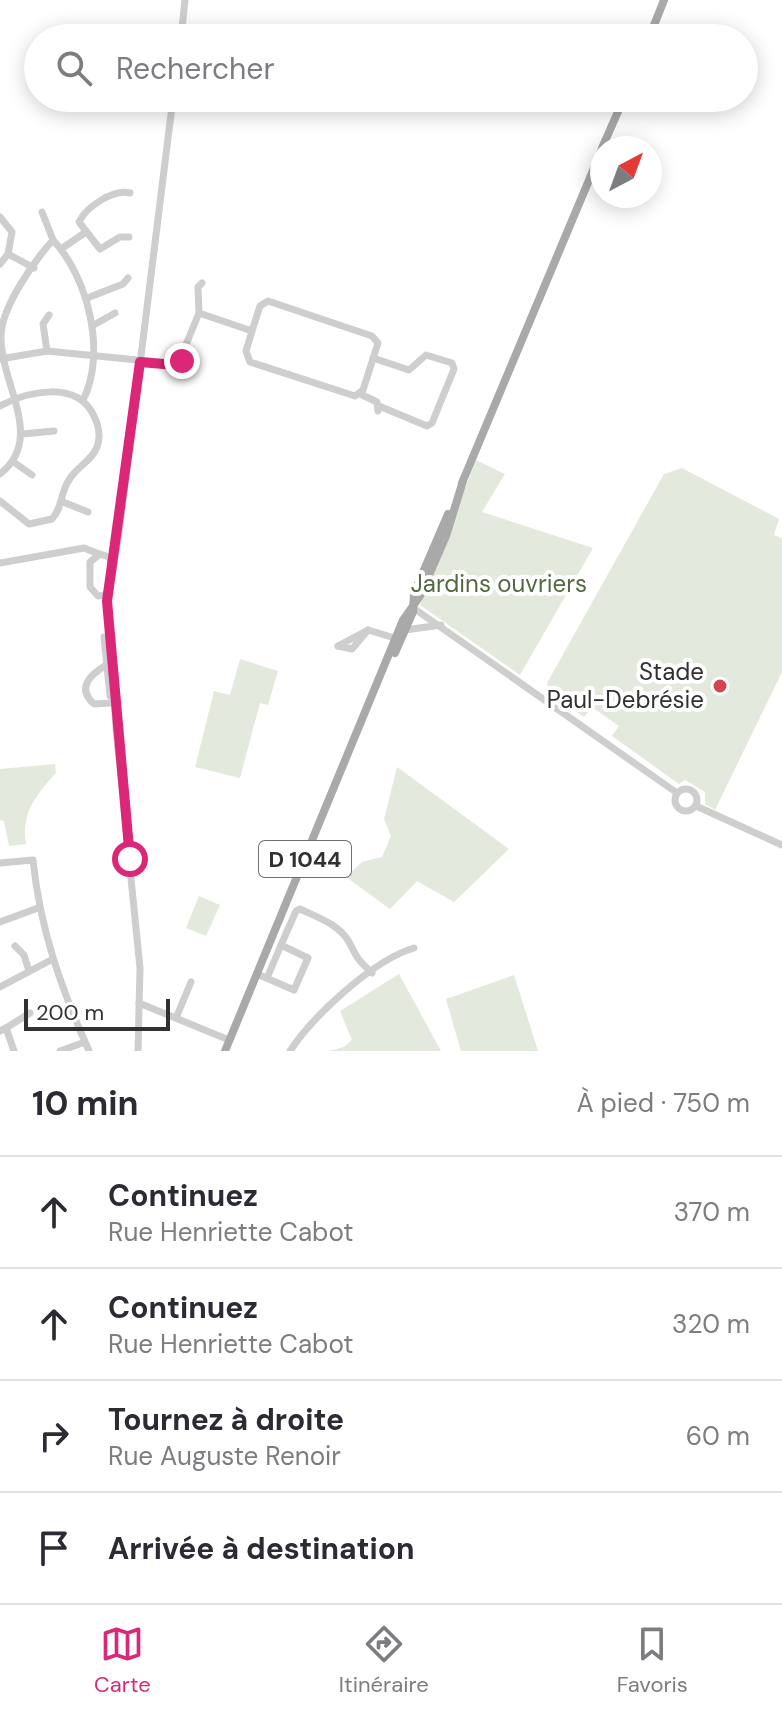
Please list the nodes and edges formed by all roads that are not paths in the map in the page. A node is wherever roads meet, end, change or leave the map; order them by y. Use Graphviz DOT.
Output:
graph roads {
  1 [pos="185,0"];
  2 [pos="664,0"];
  3 [pos="182,24"];
  4 [pos="655,24"];
  5 [pos="171,112"];
  6 [pos="618,112"];
  7 [pos="608,136"];
  8 [pos="590,178"];
  9 [pos="130,193"];
  10 [pos="42,212"];
  11 [pos="0,217"];
  12 [pos="86,232"];
  13 [pos="129,237"];
  14 [pos="53,240"];
  15 [pos="61,249"];
  16 [pos="8,254"];
  17 [pos="0,264"];
  18 [pos="34,268"];
  19 [pos="128,278"];
  20 [pos="202,283"];
  21 [pos="87,298"];
  22 [pos="115,313"];
  23 [pos="199,313"];
  24 [pos="49,315"];
  25 [pos="92,326"];
  26 [pos="252,331"];
  27 [pos="0,334"];
  28 [pos="47,351"];
  29 [pos="91,356"];
  30 [pos="373,358"];
  31 [pos="1,359"];
  32 [pos="140,362"];
  33 [pos="360,394"];
  34 [pos="14,399"];
  35 [pos="83,400"];
  36 [pos="0,406"];
  37 [pos="54,431"];
  38 [pos="22,434"];
  39 [pos="15,463"];
  40 [pos="0,474"];
  41 [pos="32,475"];
  42 [pos="0,501"];
  43 [pos="63,502"];
  44 [pos="88,512"];
  45 [pos="118,537"];
  46 [pos="78,548"];
  47 [pos="102,554"];
  48 [pos="90,562"];
  49 [pos="111,562"];
  50 [pos="0,563"];
  51 [pos="108,593"];
  52 [pos="98,596"];
  53 [pos="412,607"];
  54 [pos="441,625"];
  55 [pos="368,630"];
  56 [pos="405,630"];
  57 [pos="398,639"];
  58 [pos="106,665"];
  59 [pos="114,692"];
  60 [pos="111,703"];
  61 [pos="116,729"];
  62 [pos="677,793"];
  63 [pos="696,806"];
  64 [pos="782,845"];
  65 [pos="0,863"];
  66 [pos="38,908"];
  67 [pos="0,922"];
  68 [pos="281,945"];
  69 [pos="15,946"];
  70 [pos="414,948"];
  71 [pos="51,960"];
  72 [pos="29,971"];
  73 [pos="372,973"];
  74 [pos="257,974"];
  75 [pos="267,978"];
  76 [pos="191,982"];
  77 [pos="0,987"];
  78 [pos="139,1003"];
  79 [pos="30,1013"];
  80 [pos="176,1018"];
  81 [pos="3,1030"];
  82 [pos="229,1040"];
  83 [pos="85,1042"];
  84 [pos="14,1051"];
  85 [pos="60,1051"];
  86 [pos="89,1051"];
  87 [pos="138,1051"];
  88 [pos="225,1051"];
  89 [pos="290,1051"];
  1 -- 3 [label="street"];
  2 -- 4 [label="main road"];
  5 -- 32 [label="street"];
  6 -- 7 [label="main road, D 1044"];
  8 -- 53 [label="main road, D 1044"];
  9 -- 12 [label="street"];
  10 -- 14 [label="street"];
  11 -- 16 [label="street"];
  12 -- 13 [label="street"];
  12 -- 15 [label="street"];
  14 -- 15 [label="street"];
  14 -- 18 [label="street"];
  15 -- 21 [label="street"];
  16 -- 17 [label="street"];
  16 -- 18 [label="street"];
  18 -- 27 [label="street"];
  19 -- 21 [label="street"];
  20 -- 23 [label="street"];
  21 -- 25 [label="street"];
  22 -- 25 [label="street"];
  23 -- 26 [label="street"];
  23 -- 32 [label="street"];
  24 -- 28 [label="street"];
  25 -- 29 [label="street"];
  26 -- 30 [label="street"];
  26 -- 33 [label="street"];
  27 -- 31 [label="street"];
  28 -- 29 [label="street"];
  28 -- 31 [label="street"];
  29 -- 32 [label="street"];
  29 -- 35 [label="street"];
  30 -- 33 [label="street"];
  30 -- 33 [label="street"];
  31 -- 34 [label="street"];
  32 -- 45 [label="street"];
  34 -- 35 [label="street"];
  34 -- 36 [label="street"];
  34 -- 38 [label="street"];
  35 -- 43 [label="street"];
  37 -- 38 [label="street"];
  38 -- 39 [label="street"];
  39 -- 40 [label="street"];
  39 -- 41 [label="street"];
  42 -- 43 [label="street"];
  43 -- 44 [label="street"];
  45 -- 47 [label="street"];
  45 -- 49 [label="street"];
  46 -- 47 [label="street"];
  46 -- 48 [label="street"];
  46 -- 50 [label="street"];
  47 -- 48 [label="street"];
  47 -- 49 [label="street"];
  48 -- 52 [label="street"];
  49 -- 51 [label="street"];
  51 -- 52 [label="street"];
  51 -- 59 [label="street"];
  52 -- 58 [label="street"];
  53 -- 54 [label="street"];
  53 -- 56 [label="main road, D 1044"];
  53 -- 57 [label="main road, D 1044"];
  54 -- 56 [label="street"];
  54 -- 62 [label="street"];
  55 -- 57 [label="street"];
  56 -- 57 [label="main road, D 1044"];
  57 -- 74 [label="main road, D 1044"];
  58 -- 59 [label="street"];
  58 -- 60 [label="street"];
  58 -- 60 [label="street"];
  59 -- 61 [label="street"];
  60 -- 61 [label="street"];
  61 -- 78 [label="street"];
  62 -- 63 [label="street"];
  62 -- 63 [label="street"];
  63 -- 64 [label="street"];
  65 -- 66 [label="street"];
  66 -- 67 [label="street"];
  66 -- 71 [label="street"];
  68 -- 73 [label="street"];
  68 -- 75 [label="street"];
  68 -- 75 [label="street"];
  69 -- 72 [label="street"];
  70 -- 73 [label="street"];
  71 -- 72 [label="street"];
  71 -- 83 [label="street"];
  72 -- 77 [label="street"];
  73 -- 89 [label="street"];
  74 -- 75 [label="street"];
  74 -- 82 [label="main road, D 1044"];
  76 -- 80 [label="street"];
  78 -- 80 [label="street"];
  78 -- 87 [label="street"];
  79 -- 81 [label="street"];
  80 -- 82 [label="street"];
  81 -- 84 [label="street"];
  82 -- 88 [label="main road, D 1044"];
  83 -- 85 [label="street"];
  83 -- 86 [label="street"];
}
